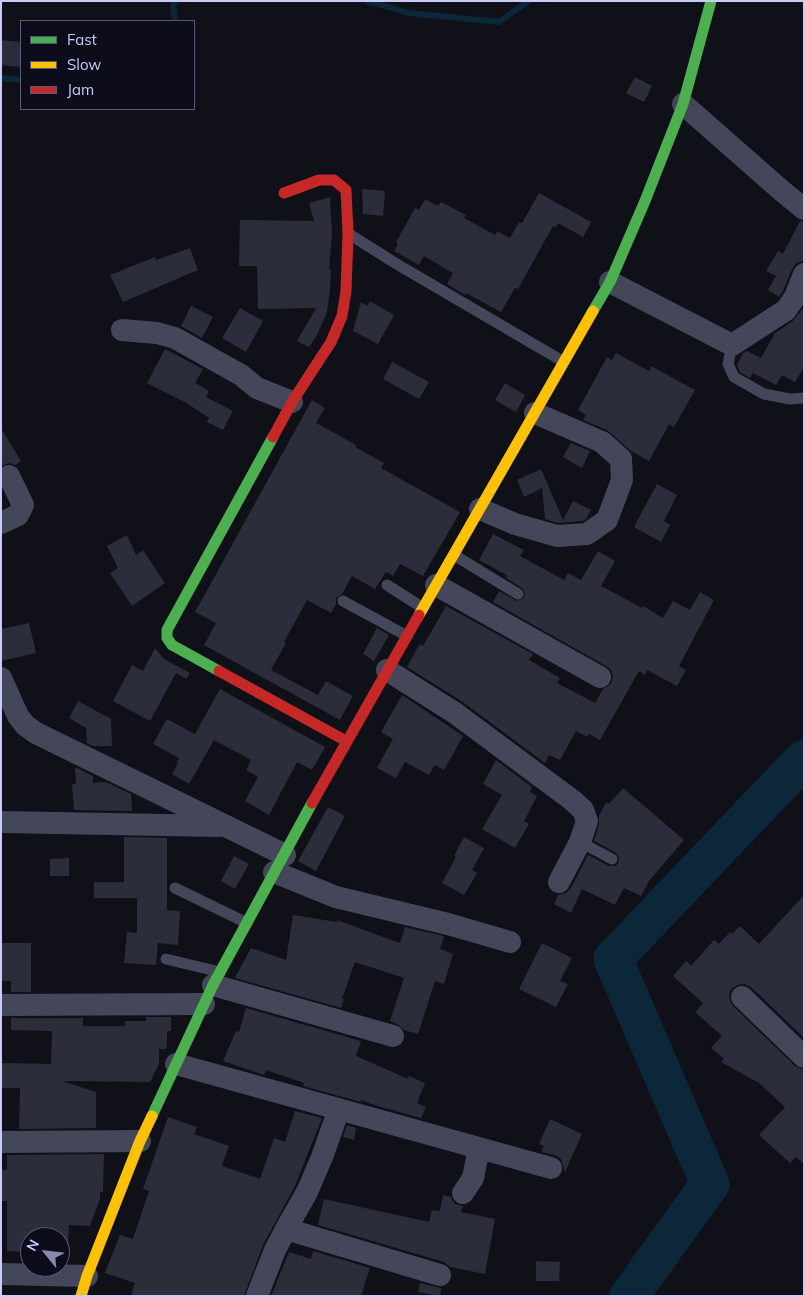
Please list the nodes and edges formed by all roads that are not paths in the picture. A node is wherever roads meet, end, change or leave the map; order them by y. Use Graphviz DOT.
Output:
graph roads {
  1 [pos="711,1"];
  2 [pos="683,104"];
  3 [pos="284,193"];
  4 [pos="804,209"];
  5 [pos="348,234"];
  6 [pos="804,274"];
  7 [pos="610,282"];
  8 [pos="122,330"];
  9 [pos="732,345"];
  10 [pos="564,362"];
  11 [pos="804,398"];
  12 [pos="292,402"];
  13 [pos="535,413"];
  14 [pos="9,476"];
  15 [pos="480,509"];
  16 [pos="1,523"];
  17 [pos="454,555"];
  18 [pos="387,585"];
  19 [pos="436,585"];
  20 [pos="518,594"];
  21 [pos="342,601"];
  22 [pos="424,608"];
  23 [pos="407,636"];
  24 [pos="387,670"];
  25 [pos="1,678"];
  26 [pos="600,678"];
  27 [pos="346,741"];
  28 [pos="1,822"];
  29 [pos="225,826"];
  30 [pos="580,842"];
  31 [pos="612,859"];
  32 [pos="280,863"];
  33 [pos="559,882"];
  34 [pos="174,888"];
  35 [pos="247,923"];
  36 [pos="510,942"];
  37 [pos="166,959"];
  38 [pos="212,987"];
  39 [pos="742,998"];
  40 [pos="1,1005"];
  41 [pos="394,1036"];
  42 [pos="804,1057"];
  43 [pos="176,1064"];
  44 [pos="339,1109"];
  45 [pos="140,1141"];
  46 [pos="1,1142"];
  47 [pos="479,1148"];
  48 [pos="551,1168"];
  49 [pos="463,1193"];
  50 [pos="286,1229"];
  51 [pos="1,1274"];
  52 [pos="440,1275"];
  53 [pos="84,1286"];
  54 [pos="258,1296"];
  1 -- 2 [label="street"];
  2 -- 4 [label="street"];
  2 -- 7 [label="street"];
  3 -- 5 [label="street"];
  5 -- 10 [label="lane"];
  5 -- 12 [label="street"];
  6 -- 9 [label="street"];
  7 -- 9 [label="street"];
  7 -- 10 [label="street"];
  8 -- 12 [label="street"];
  9 -- 11 [label="lane"];
  10 -- 13 [label="street"];
  12 -- 27 [label="street"];
  13 -- 15 [label="street"];
  13 -- 15 [label="street"];
  14 -- 16 [label="street"];
  15 -- 17 [label="street"];
  17 -- 19 [label="street"];
  17 -- 20 [label="lane"];
  18 -- 22 [label="lane"];
  19 -- 22 [label="street"];
  19 -- 26 [label="street"];
  21 -- 23 [label="lane"];
  22 -- 23 [label="street"];
  23 -- 24 [label="street"];
  24 -- 27 [label="street"];
  24 -- 30 [label="street"];
  25 -- 29 [label="street"];
  27 -- 32 [label="street"];
  28 -- 29 [label="street"];
  29 -- 32 [label="street"];
  30 -- 31 [label="lane"];
  30 -- 33 [label="street"];
  32 -- 35 [label="street"];
  32 -- 36 [label="street"];
  34 -- 35 [label="lane"];
  35 -- 38 [label="street"];
  37 -- 38 [label="lane"];
  38 -- 40 [label="street"];
  38 -- 41 [label="street"];
  38 -- 43 [label="street"];
  39 -- 42 [label="street"];
  43 -- 44 [label="street"];
  43 -- 45 [label="street"];
  44 -- 47 [label="street"];
  44 -- 50 [label="street"];
  45 -- 46 [label="street"];
  45 -- 53 [label="street"];
  47 -- 48 [label="street"];
  47 -- 49 [label="street"];
  50 -- 52 [label="street"];
  50 -- 54 [label="street"];
  51 -- 53 [label="street"];
}
